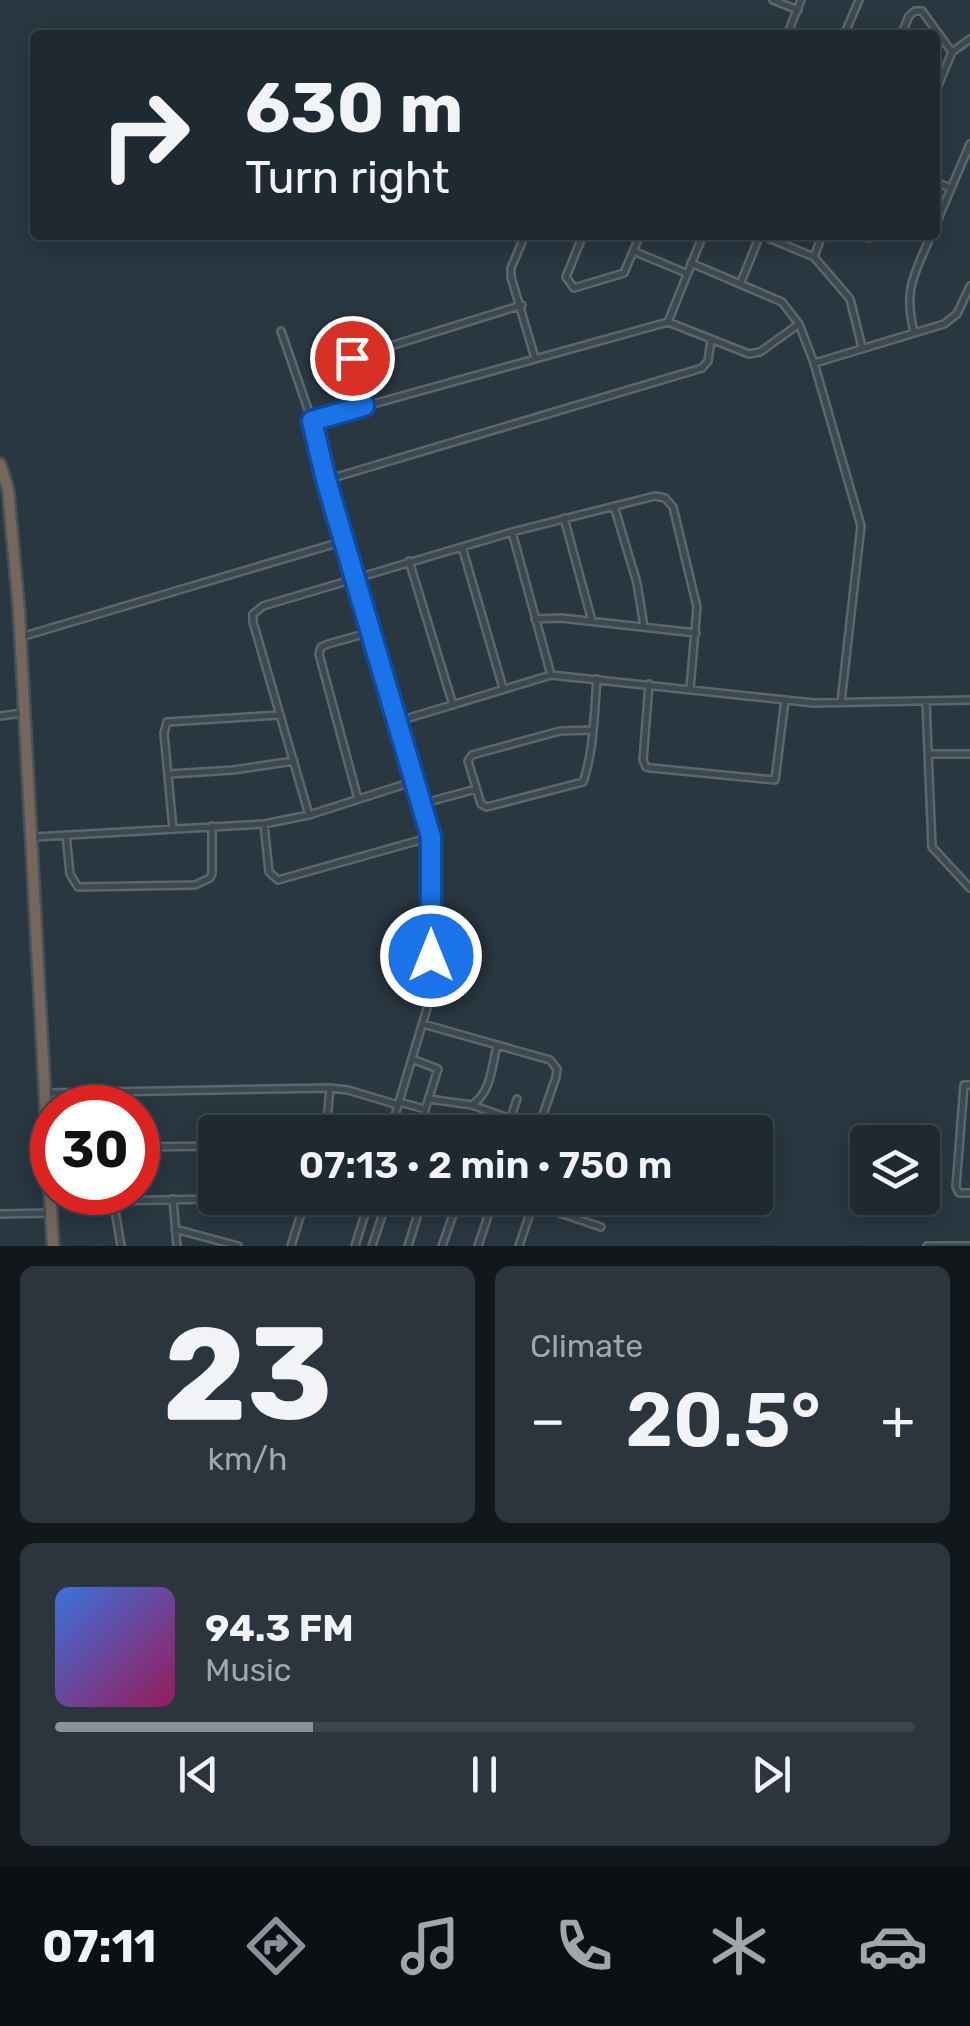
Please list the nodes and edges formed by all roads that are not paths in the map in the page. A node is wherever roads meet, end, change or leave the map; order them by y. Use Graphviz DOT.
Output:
graph roads {
  1 [pos="774,0"];
  2 [pos="802,0"];
  3 [pos="859,0"];
  4 [pos="798,10"];
  5 [pos="789,30"];
  6 [pos="846,30"];
  7 [pos="903,30"];
  8 [pos="936,30"];
  9 [pos="940,35"];
  10 [pos="970,39"];
  11 [pos="952,52"];
  12 [pos="940,81"];
  13 [pos="970,144"];
  14 [pos="940,184"];
  15 [pos="951,188"];
  16 [pos="940,214"];
  17 [pos="523,240"];
  18 [pos="580,240"];
  19 [pos="638,240"];
  20 [pos="701,240"];
  21 [pos="759,240"];
  22 [pos="773,240"];
  23 [pos="820,240"];
  24 [pos="929,240"];
  25 [pos="633,251"];
  26 [pos="814,257"];
  27 [pos="691,263"];
  28 [pos="687,274"];
  29 [pos="741,282"];
  30 [pos="970,286"];
  31 [pos="522,306"];
  32 [pos="668,322"];
  33 [pos="800,324"];
  34 [pos="281,331"];
  35 [pos="914,332"];
  36 [pos="711,340"];
  37 [pos="862,348"];
  38 [pos="535,358"];
  39 [pos="814,363"];
  40 [pos="364,406"];
  41 [pos="312,421"];
  42 [pos="0,464"];
  43 [pos="326,480"];
  44 [pos="614,506"];
  45 [pos="564,518"];
  46 [pos="512,532"];
  47 [pos="344,541"];
  48 [pos="462,547"];
  49 [pos="409,561"];
  50 [pos="356,578"];
  51 [pos="535,619"];
  52 [pos="592,622"];
  53 [pos="644,627"];
  54 [pos="371,632"];
  55 [pos="697,633"];
  56 [pos="20,637"];
  57 [pos="551,675"];
  58 [pos="598,678"];
  59 [pos="649,684"];
  60 [pos="690,688"];
  61 [pos="503,690"];
  62 [pos="785,700"];
  63 [pos="970,700"];
  64 [pos="926,701"];
  65 [pos="842,702"];
  66 [pos="452,705"];
  67 [pos="24,712"];
  68 [pos="281,714"];
  69 [pos="0,716"];
  70 [pos="398,721"];
  71 [pos="592,730"];
  72 [pos="929,754"];
  73 [pos="970,754"];
  74 [pos="294,762"];
  75 [pos="169,774"];
  76 [pos="415,782"];
  77 [pos="476,789"];
  78 [pos="358,800"];
  79 [pos="422,804"];
  80 [pos="308,815"];
  81 [pos="264,824"];
  82 [pos="212,826"];
  83 [pos="172,829"];
  84 [pos="66,835"];
  85 [pos="431,837"];
  86 [pos="31,838"];
  87 [pos="970,888"];
  88 [pos="423,1024"];
  89 [pos="498,1045"];
  90 [pos="412,1059"];
  91 [pos="44,1085"];
  92 [pos="970,1085"];
  93 [pos="330,1088"];
  94 [pos="160,1091"];
  95 [pos="429,1099"];
  96 [pos="517,1099"];
  97 [pos="398,1104"];
  98 [pos="472,1105"];
  99 [pos="426,1109"];
  100 [pos="328,1115"];
  101 [pos="395,1115"];
  102 [pos="424,1115"];
  103 [pos="497,1115"];
  104 [pos="512,1115"];
  105 [pos="543,1115"];
  106 [pos="960,1139"];
  107 [pos="970,1139"];
  108 [pos="198,1146"];
  109 [pos="160,1147"];
  110 [pos="970,1194"];
  111 [pos="160,1199"];
  112 [pos="172,1199"];
  113 [pos="198,1199"];
  114 [pos="30,1213"];
  115 [pos="0,1214"];
  116 [pos="51,1215"];
  117 [pos="116,1215"];
  118 [pos="301,1215"];
  119 [pos="365,1215"];
  120 [pos="382,1215"];
  121 [pos="418,1215"];
  122 [pos="453,1215"];
  123 [pos="488,1215"];
  124 [pos="601,1227"];
  125 [pos="174,1229"];
  126 [pos="53,1246"];
  127 [pos="121,1246"];
  128 [pos="177,1246"];
  129 [pos="238,1246"];
  130 [pos="292,1246"];
  131 [pos="355,1246"];
  132 [pos="372,1246"];
  133 [pos="408,1246"];
  134 [pos="442,1246"];
  135 [pos="478,1246"];
  136 [pos="519,1246"];
  137 [pos="926,1246"];
  138 [pos="970,1246"];
  1 -- 4 [label="street"];
  2 -- 4 [label="street"];
  3 -- 6 [label="street"];
  4 -- 5 [label="street"];
  7 -- 8 [label="street"];
  9 -- 11 [label="street"];
  10 -- 11 [label="street"];
  11 -- 12 [label="street"];
  13 -- 15 [label="street"];
  14 -- 15 [label="street"];
  15 -- 16 [label="street"];
  17 -- 31 [label="street"];
  18 -- 25 [label="street"];
  19 -- 25 [label="street"];
  20 -- 27 [label="street"];
  21 -- 29 [label="street"];
  22 -- 26 [label="street"];
  23 -- 26 [label="street"];
  24 -- 35 [label="street"];
  25 -- 28 [label="street"];
  26 -- 37 [label="street"];
  27 -- 28 [label="street"];
  27 -- 29 [label="street"];
  28 -- 32 [label="street"];
  29 -- 33 [label="street"];
  30 -- 35 [label="street"];
  31 -- 38 [label="street"];
  31 -- 40 [label="street"];
  32 -- 36 [label="street"];
  32 -- 38 [label="street"];
  33 -- 36 [label="street"];
  33 -- 39 [label="street"];
  34 -- 41 [label="street"];
  35 -- 37 [label="street"];
  36 -- 43 [label="street"];
  37 -- 39 [label="street"];
  38 -- 40 [label="street"];
  39 -- 65 [label="street"];
  40 -- 41 [label="street"];
  41 -- 43 [label="street"];
  42 -- 56 [label="highway"];
  43 -- 47 [label="street"];
  44 -- 45 [label="street"];
  44 -- 53 [label="street"];
  44 -- 55 [label="street"];
  45 -- 46 [label="street"];
  45 -- 52 [label="street"];
  46 -- 48 [label="street"];
  46 -- 51 [label="street"];
  47 -- 50 [label="street"];
  47 -- 56 [label="street"];
  48 -- 49 [label="street"];
  48 -- 61 [label="street"];
  49 -- 50 [label="street"];
  49 -- 66 [label="street"];
  50 -- 54 [label="street"];
  50 -- 68 [label="street"];
  51 -- 52 [label="street"];
  51 -- 57 [label="street"];
  52 -- 53 [label="street"];
  53 -- 55 [label="street"];
  54 -- 70 [label="street"];
  54 -- 78 [label="street"];
  55 -- 60 [label="street"];
  56 -- 67 [label="highway"];
  57 -- 58 [label="street"];
  57 -- 61 [label="street"];
  58 -- 59 [label="street"];
  58 -- 71 [label="street"];
  59 -- 60 [label="street"];
  59 -- 62 [label="street"];
  60 -- 62 [label="street"];
  61 -- 66 [label="street"];
  62 -- 65 [label="street"];
  63 -- 64 [label="street"];
  64 -- 65 [label="street"];
  64 -- 72 [label="street"];
  66 -- 70 [label="street"];
  67 -- 69 [label="street"];
  67 -- 86 [label="highway"];
  68 -- 74 [label="street"];
  68 -- 75 [label="street"];
  70 -- 76 [label="street"];
  71 -- 77 [label="street"];
  71 -- 77 [label="street"];
  72 -- 73 [label="street"];
  72 -- 87 [label="street"];
  74 -- 75 [label="street"];
  74 -- 80 [label="street"];
  75 -- 83 [label="street"];
  76 -- 78 [label="street"];
  76 -- 79 [label="street"];
  77 -- 79 [label="street"];
  78 -- 80 [label="street"];
  79 -- 85 [label="street"];
  80 -- 81 [label="street"];
  81 -- 82 [label="street"];
  81 -- 85 [label="street"];
  82 -- 83 [label="street"];
  82 -- 84 [label="street"];
  83 -- 84 [label="street"];
  84 -- 86 [label="street"];
  85 -- 88 [label="street"];
  86 -- 91 [label="highway"];
  88 -- 89 [label="street"];
  88 -- 90 [label="street"];
  89 -- 98 [label="street"];
  89 -- 105 [label="street"];
  90 -- 95 [label="street"];
  90 -- 97 [label="street"];
  92 -- 106 [label="street"];
  93 -- 94 [label="street"];
  93 -- 97 [label="street"];
  93 -- 100 [label="street"];
  95 -- 98 [label="street"];
  95 -- 99 [label="street"];
  96 -- 104 [label="street"];
  97 -- 99 [label="street"];
  97 -- 101 [label="street"];
  98 -- 103 [label="street"];
  99 -- 102 [label="street"];
  106 -- 107 [label="street"];
  106 -- 110 [label="street"];
  108 -- 109 [label="street"];
  111 -- 112 [label="street"];
  112 -- 113 [label="street"];
  112 -- 125 [label="street"];
  114 -- 115 [label="street"];
  116 -- 126 [label="highway"];
  117 -- 127 [label="street"];
  118 -- 130 [label="street"];
  119 -- 131 [label="street"];
  120 -- 132 [label="street"];
  121 -- 133 [label="street"];
  122 -- 134 [label="street"];
  123 -- 135 [label="street"];
  124 -- 136 [label="street"];
  125 -- 128 [label="street"];
  125 -- 129 [label="street"];
  137 -- 138 [label="street"];
}
